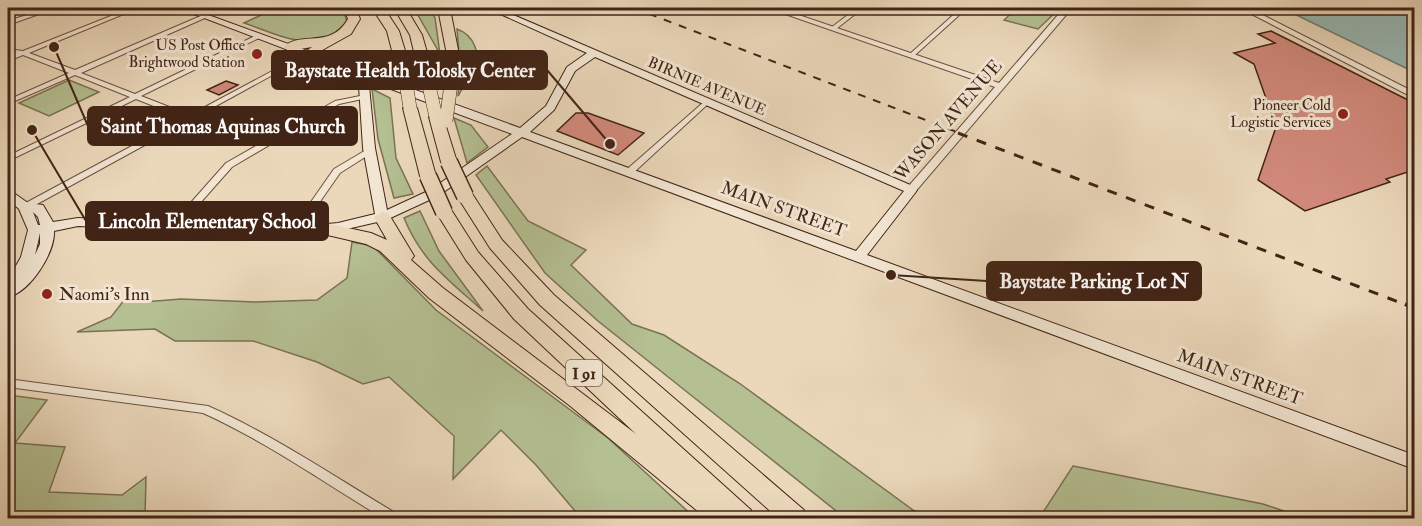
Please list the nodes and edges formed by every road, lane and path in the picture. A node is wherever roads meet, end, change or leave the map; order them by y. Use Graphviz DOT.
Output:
graph roads {
  1 [pos="53,8"];
  2 [pos="135,8"];
  3 [pos="182,8"];
  4 [pos="350,8"];
  5 [pos="378,8"];
  6 [pos="400,8"];
  7 [pos="438,8"];
  8 [pos="449,8"];
  9 [pos="491,8"];
  10 [pos="772,8"];
  11 [pos="860,8"];
  12 [pos="964,8"];
  13 [pos="1068,8"];
  14 [pos="1244,8"];
  15 [pos="205,16"];
  16 [pos="8,23"];
  17 [pos="834,28"];
  18 [pos="345,32"];
  19 [pos="450,32"];
  20 [pos="259,36"];
  21 [pos="290,47"];
  22 [pos="8,51"];
  23 [pos="21,52"];
  24 [pos="594,53"];
  25 [pos="308,54"];
  26 [pos="913,54"];
  27 [pos="8,59"];
  28 [pos="354,71"];
  29 [pos="73,72"];
  30 [pos="1000,86"];
  31 [pos="1414,95"];
  32 [pos="133,97"];
  33 [pos="364,97"];
  34 [pos="8,102"];
  35 [pos="707,102"];
  36 [pos="191,118"];
  37 [pos="441,119"];
  38 [pos="521,133"];
  39 [pos="369,152"];
  40 [pos="8,159"];
  41 [pos="628,173"];
  42 [pos="911,190"];
  43 [pos="8,193"];
  44 [pos="25,207"];
  45 [pos="382,217"];
  46 [pos="49,225"];
  47 [pos="175,226"];
  48 [pos="325,229"];
  49 [pos="34,230"];
  50 [pos="294,231"];
  51 [pos="858,258"];
  52 [pos="416,272"];
  53 [pos="8,291"];
  54 [pos="8,383"];
  55 [pos="1414,462"];
  56 [pos="393,519"];
  57 [pos="723,519"];
  58 [pos="742,519"];
  59 [pos="795,519"];
  1 -- 16 [label="street"];
  2 -- 23 [label="street"];
  3 -- 15 [label="main road, MAIN STREET"];
  4 -- 18 [label="highway"];
  5 -- 58 [label="highway, I 91, bridge"];
  6 -- 37 [label="highway, bridge"];
  7 -- 19 [label="highway"];
  8 -- 19 [label="highway"];
  9 -- 24 [label="main road, BIRNIE AVENUE"];
  10 -- 17 [label="street"];
  11 -- 17 [label="street"];
  12 -- 26 [label="street"];
  13 -- 30 [label="street, WASON AVENUE"];
  14 -- 31 [label="street"];
  15 -- 20 [label="main road, MAIN STREET"];
  15 -- 29 [label="street"];
  17 -- 26 [label="street"];
  18 -- 21 [label="highway"];
  18 -- 25 [label="highway"];
  19 -- 37 [label="highway, bridge"];
  20 -- 21 [label="main road, MAIN STREET"];
  20 -- 32 [label="street"];
  21 -- 25 [label="main road, MAIN STREET"];
  22 -- 23 [label="street"];
  23 -- 27 [label="street"];
  23 -- 29 [label="street"];
  24 -- 35 [label="main road, BIRNIE AVENUE"];
  24 -- 38 [label="main road"];
  25 -- 28 [label="main road, MAIN STREET"];
  25 -- 36 [label="street"];
  26 -- 30 [label="street"];
  28 -- 33 [label="main road"];
  28 -- 38 [label="main road, MAIN STREET"];
  29 -- 32 [label="street"];
  29 -- 34 [label="street"];
  30 -- 42 [label="street, WASON AVENUE"];
  32 -- 36 [label="street"];
  32 -- 40 [label="street"];
  33 -- 39 [label="main road"];
  33 -- 47 [label="street"];
  35 -- 41 [label="street"];
  35 -- 42 [label="main road, BIRNIE AVENUE"];
  36 -- 44 [label="street"];
  37 -- 59 [label="highway, I 91, bridge"];
  38 -- 41 [label="main road, MAIN STREET"];
  38 -- 45 [label="main road"];
  39 -- 45 [label="main road"];
  39 -- 50 [label="street"];
  41 -- 51 [label="main road, MAIN STREET"];
  42 -- 51 [label="main road, WASON AVENUE"];
  43 -- 44 [label="main road"];
  44 -- 46 [label="main road"];
  44 -- 49 [label="main road"];
  45 -- 48 [label="main road"];
  45 -- 52 [label="highway"];
  46 -- 47 [label="main road"];
  46 -- 49 [label="main road"];
  46 -- 53 [label="main road"];
  47 -- 50 [label="main road"];
  48 -- 50 [label="main road"];
  48 -- 52 [label="highway"];
  49 -- 53 [label="main road"];
  51 -- 55 [label="main road, MAIN STREET"];
  52 -- 57 [label="highway"];
  54 -- 56 [label="street"];
}
